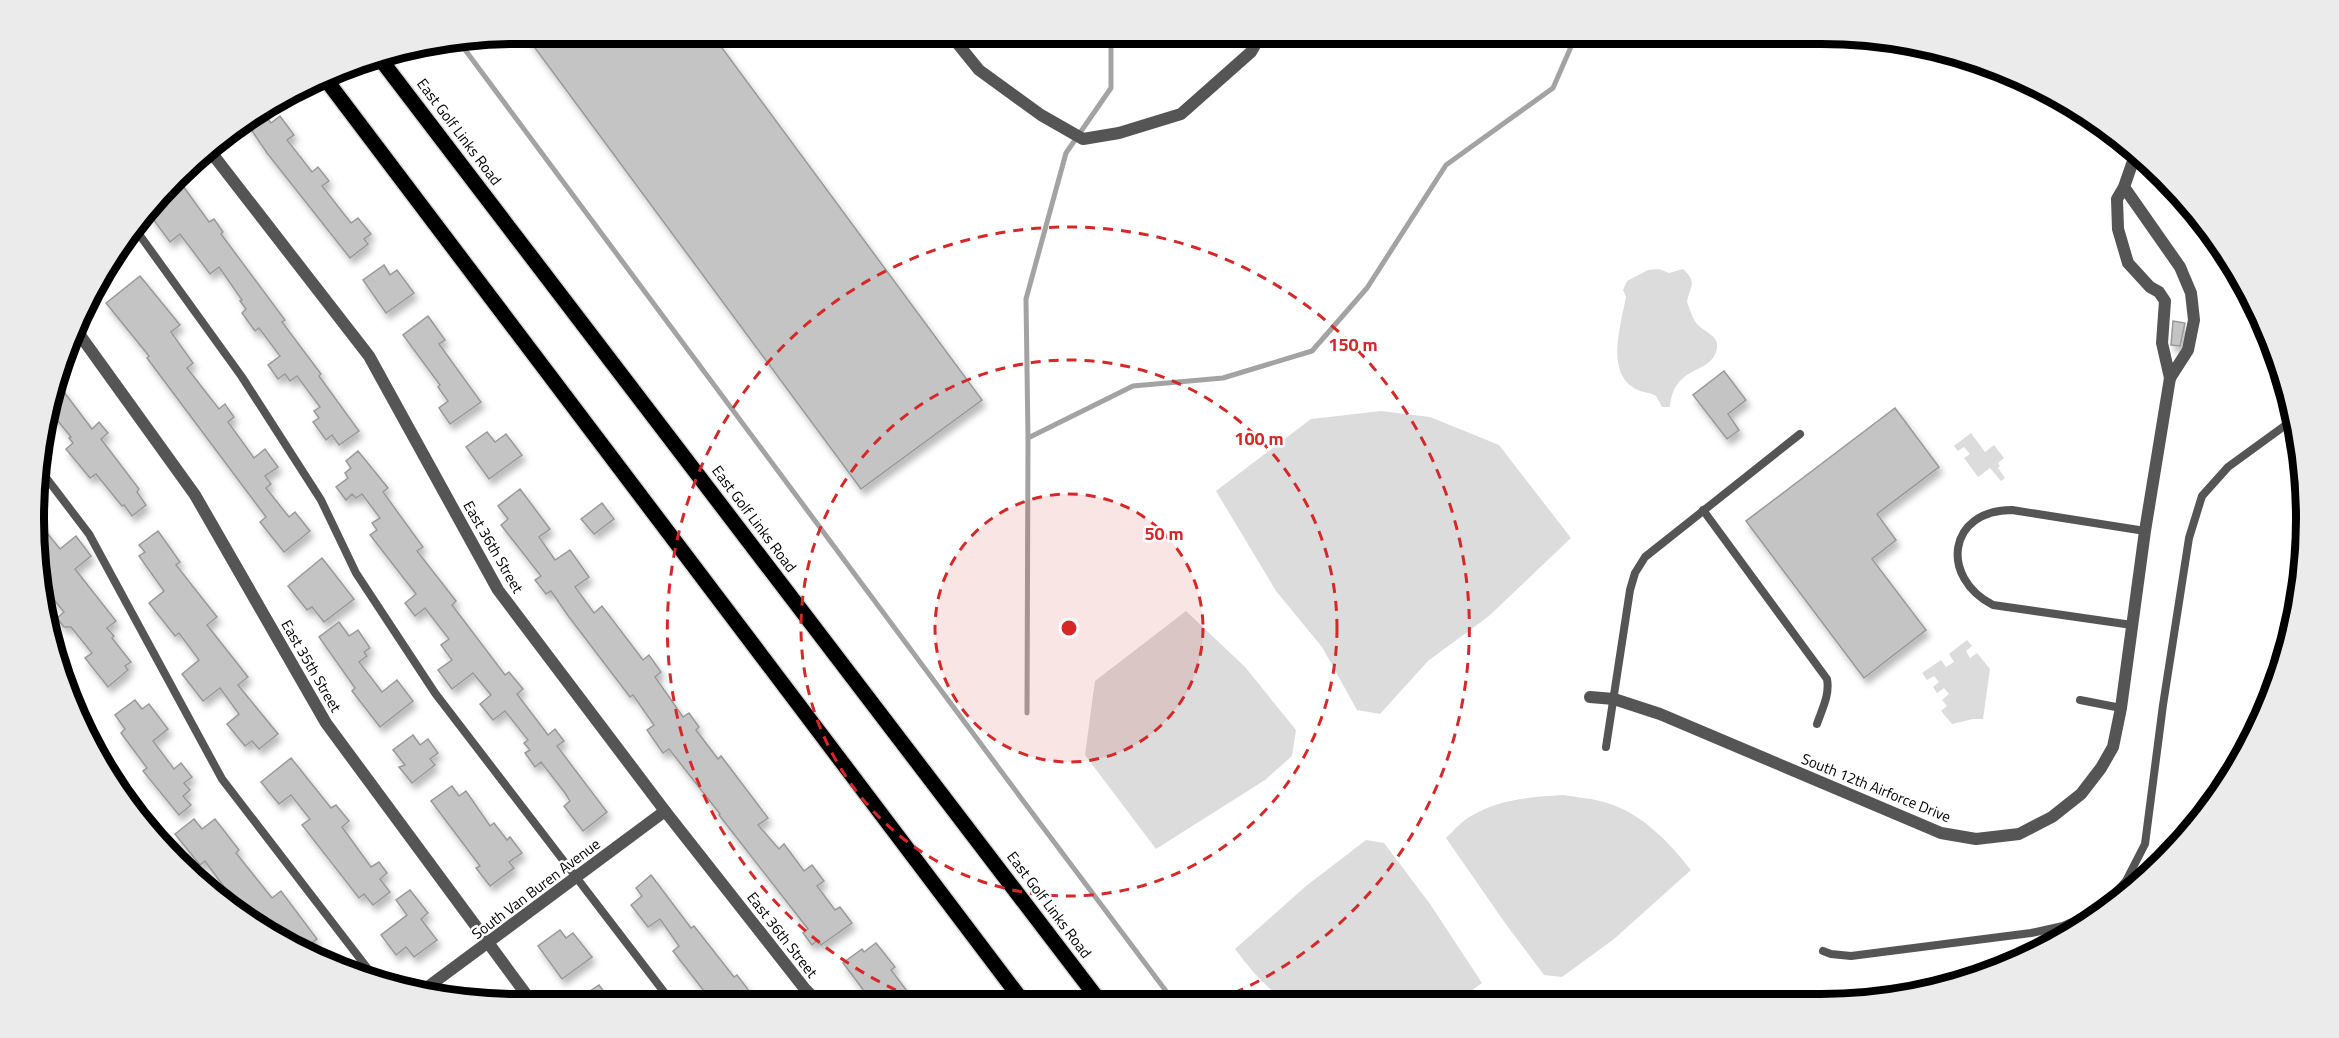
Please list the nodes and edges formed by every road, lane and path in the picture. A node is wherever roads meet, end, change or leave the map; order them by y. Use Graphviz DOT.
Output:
graph roads {
  1 [pos="958,44"];
  2 [pos="1256,44"];
  3 [pos="384,64"];
  4 [pos="330,83"];
  5 [pos="213,155"];
  6 [pos="2134,162"];
  7 [pos="2124,187"];
  8 [pos="139,234"];
  9 [pos="80,336"];
  10 [pos="2170,378"];
  11 [pos="2286,425"];
  12 [pos="1800,434"];
  13 [pos="46,478"];
  14 [pos="1703,510"];
  15 [pos="2145,531"];
  16 [pos="2132,625"];
  17 [pos="1590,697"];
  18 [pos="1614,699"];
  19 [pos="2080,700"];
  20 [pos="2121,708"];
  21 [pos="1816,724"];
  22 [pos="1606,747"];
  23 [pos="665,811"];
  24 [pos="577,878"];
  25 [pos="2122,886"];
  26 [pos="2071,922"];
  27 [pos="489,942"];
  28 [pos="1823,951"];
  29 [pos="369,970"];
  30 [pos="430,986"];
  31 [pos="526,994"];
  32 [pos="666,994"];
  33 [pos="810,994"];
  34 [pos="1016,994"];
  35 [pos="1094,994"];
  1 -- 2 [label="street"];
  3 -- 35 [label="main road, East Golf Links Road"];
  4 -- 34 [label="main road"];
  5 -- 23 [label="street, East 36th Street"];
  6 -- 7 [label="street, South 12th Airforce Drive"];
  7 -- 10 [label="street, South 12th Airforce Drive"];
  7 -- 10 [label="street, South 12th Airforce Drive"];
  8 -- 24 [label="lane"];
  9 -- 27 [label="street, East 35th Street"];
  10 -- 15 [label="street, South 12th Airforce Drive"];
  11 -- 25 [label="lane"];
  12 -- 14 [label="lane"];
  13 -- 29 [label="lane"];
  14 -- 18 [label="lane"];
  14 -- 21 [label="lane"];
  15 -- 16 [label="street, South 12th Airforce Drive"];
  15 -- 16 [label="lane"];
  16 -- 20 [label="street, South 12th Airforce Drive"];
  17 -- 18 [label="street, South 12th Airforce Drive"];
  18 -- 20 [label="street, South 12th Airforce Drive"];
  18 -- 22 [label="lane"];
  19 -- 20 [label="lane"];
  23 -- 24 [label="street, South Van Buren Avenue"];
  23 -- 33 [label="street, East 36th Street"];
  24 -- 27 [label="street, South Van Buren Avenue"];
  24 -- 32 [label="lane"];
  26 -- 28 [label="lane"];
  27 -- 30 [label="street, South Van Buren Avenue"];
  27 -- 31 [label="street, East 35th Street"];
}
